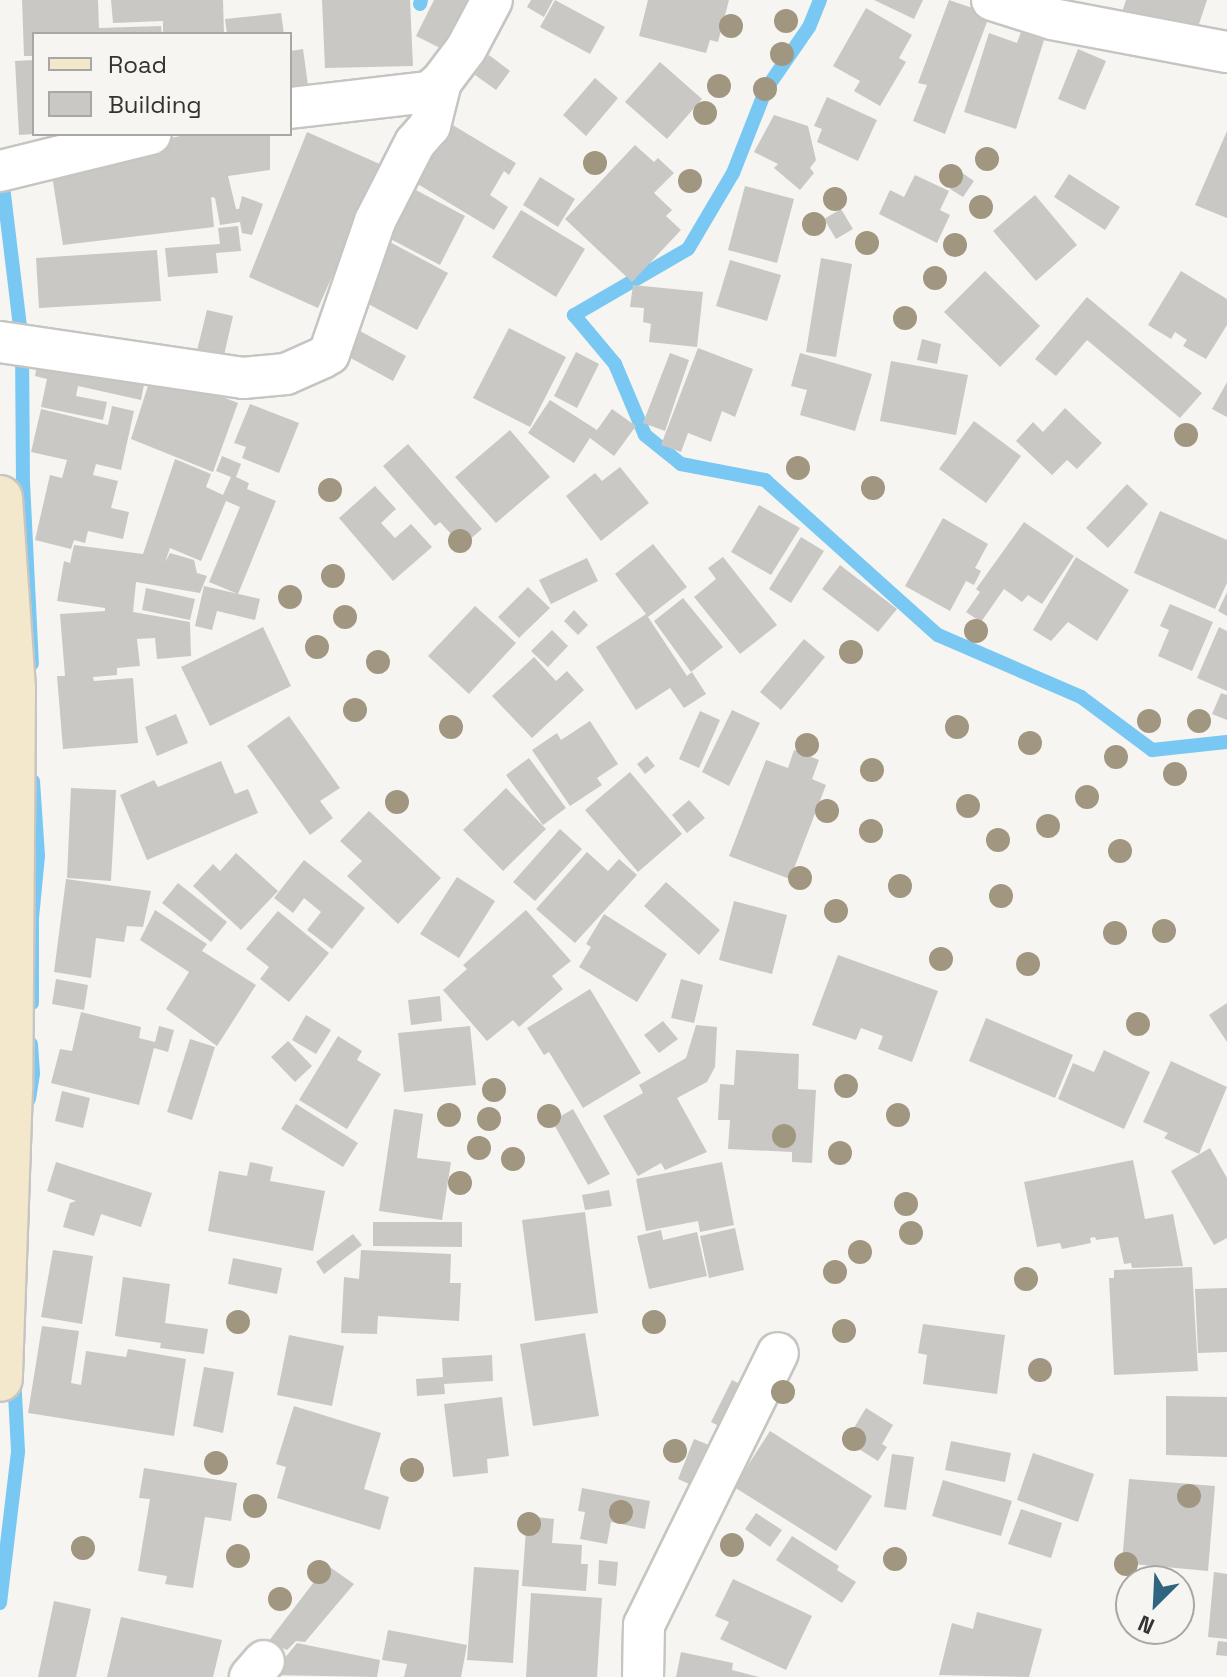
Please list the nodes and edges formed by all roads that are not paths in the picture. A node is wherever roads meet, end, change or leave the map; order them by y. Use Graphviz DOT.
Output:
graph roads {
  1 [pos="492,0"];
  2 [pos="992,0"];
  3 [pos="1227,52"];
  4 [pos="441,82"];
  5 [pos="292,108"];
  6 [pos="143,136"];
  7 [pos="0,171"];
  8 [pos="0,342"];
  9 [pos="0,498"];
  10 [pos="778,1353"];
  11 [pos="0,1379"];
  12 [pos="643,1677"];
  1 -- 4 [label="street"];
  2 -- 3 [label="street"];
  4 -- 5 [label="street"];
  4 -- 8 [label="street"];
  6 -- 7 [label="street"];
  9 -- 11 [label="street"];
  10 -- 12 [label="street"];
}
